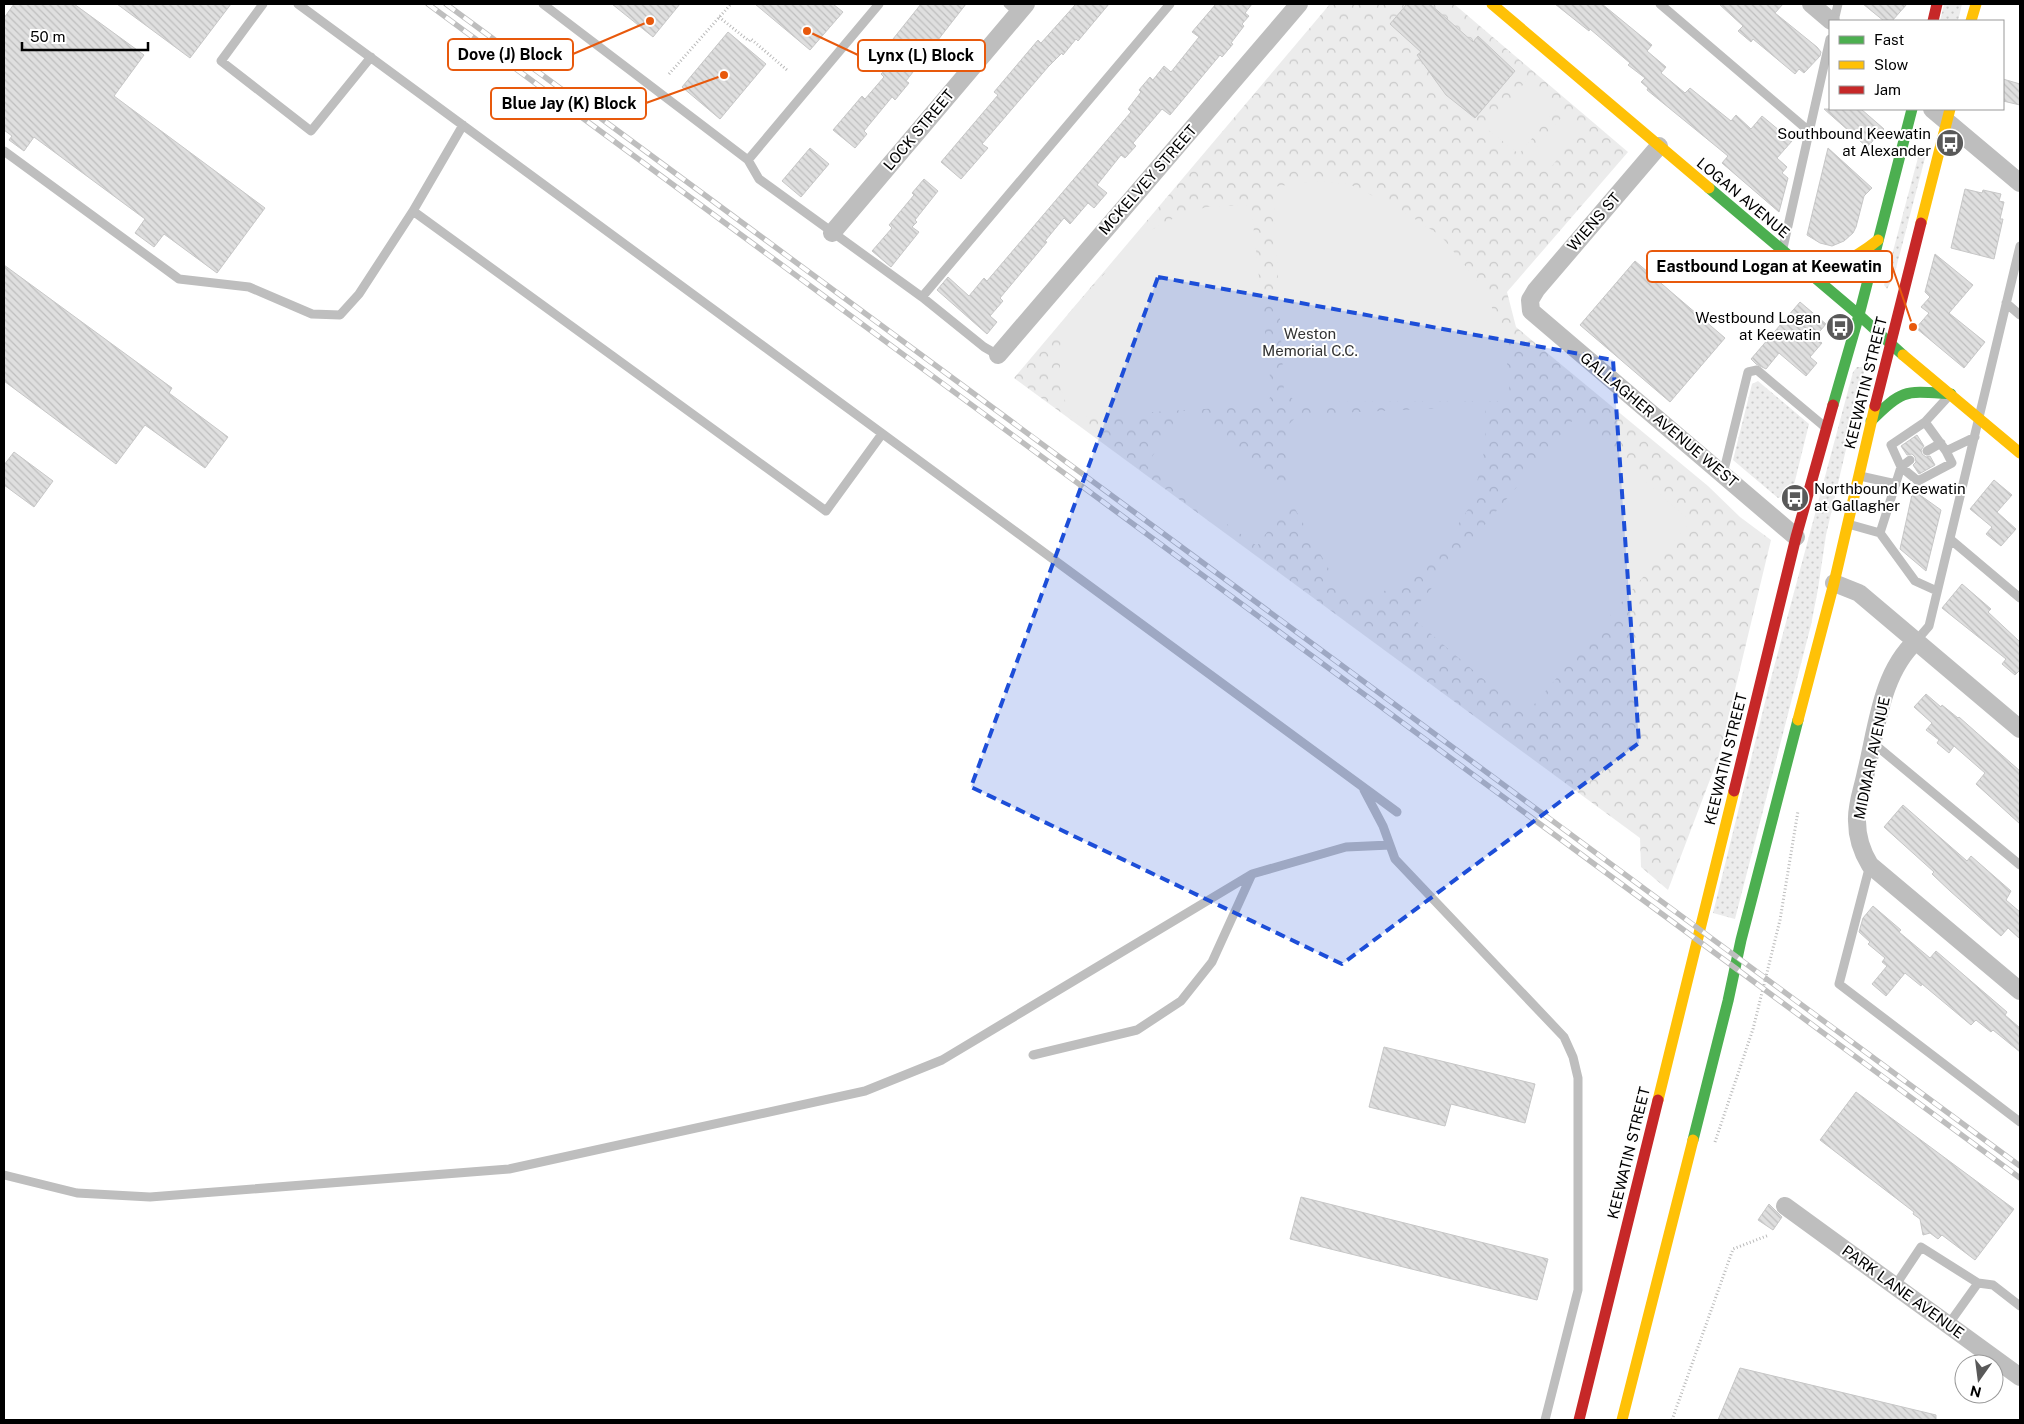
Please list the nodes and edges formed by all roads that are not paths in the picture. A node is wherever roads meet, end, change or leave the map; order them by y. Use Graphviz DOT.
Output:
graph roads {
  1 [pos="263,4"];
  2 [pos="298,4"];
  3 [pos="543,4"];
  4 [pos="879,4"];
  5 [pos="1170,4"];
  6 [pos="1299,4"];
  7 [pos="1492,4"];
  8 [pos="1660,4"];
  9 [pos="1811,4"];
  10 [pos="1838,4"];
  11 [pos="1937,4"];
  12 [pos="1976,4"];
  13 [pos="1018,7"];
  14 [pos="1832,20"];
  15 [pos="1833,20"];
  16 [pos="1933,20"];
  17 [pos="1971,20"];
  18 [pos="1829,44"];
  19 [pos="371,57"];
  20 [pos="1912,110"];
  21 [pos="1935,110"];
  22 [pos="1949,115"];
  23 [pos="463,125"];
  24 [pos="1810,132"];
  25 [pos="1659,146"];
  26 [pos="4,151"];
  27 [pos="748,160"];
  28 [pos="2020,183"];
  29 [pos="413,211"];
  30 [pos="832,233"];
  31 [pos="1878,240"];
  32 [pos="2020,246"];
  33 [pos="1783,251"];
  34 [pos="1794,260"];
  35 [pos="922,297"];
  36 [pos="1530,300"];
  37 [pos="2006,303"];
  38 [pos="1859,315"];
  39 [pos="2020,315"];
  40 [pos="1891,345"];
  41 [pos="998,355"];
  42 [pos="1950,394"];
  43 [pos="1978,417"];
  44 [pos="1871,421"];
  45 [pos="1925,422"];
  46 [pos="1827,429"];
  47 [pos="882,434"];
  48 [pos="1975,437"];
  49 [pos="1943,447"];
  50 [pos="1927,451"];
  51 [pos="2020,453"];
  52 [pos="1910,460"];
  53 [pos="1901,467"];
  54 [pos="1723,474"];
  55 [pos="1859,476"];
  56 [pos="1896,484"];
  57 [pos="1848,524"];
  58 [pos="1880,533"];
  59 [pos="1796,537"];
  60 [pos="1950,539"];
  61 [pos="1834,583"];
  62 [pos="1938,592"];
  63 [pos="2020,598"];
  64 [pos="1916,641"];
  65 [pos="2020,729"];
  66 [pos="1873,743"];
  67 [pos="1363,788"];
  68 [pos="1396,812"];
  69 [pos="1390,845"];
  70 [pos="1870,865"];
  71 [pos="2020,865"];
  72 [pos="1252,874"];
  73 [pos="2020,991"];
  74 [pos="1033,1055"];
  75 [pos="2020,1122"];
  76 [pos="4,1175"];
  77 [pos="1785,1206"];
  78 [pos="1978,1283"];
  79 [pos="1894,1286"];
  80 [pos="2020,1306"];
  81 [pos="1948,1325"];
  82 [pos="2020,1377"];
  83 [pos="1545,1420"];
  84 [pos="1579,1420"];
  85 [pos="1622,1420"];
  1 -- 19 [label="lane"];
  2 -- 19 [label="lane"];
  3 -- 27 [label="lane"];
  4 -- 27 [label="lane"];
  5 -- 35 [label="lane"];
  6 -- 41 [label="street, MCKELVEY STREET"];
  7 -- 25 [label="main road, LOGAN AVENUE"];
  8 -- 24 [label="lane"];
  9 -- 14 [label="street"];
  10 -- 15 [label="lane"];
  11 -- 16 [label="main road"];
  12 -- 17 [label="main road"];
  13 -- 30 [label="street, LOCK STREET"];
  18 -- 24 [label="lane"];
  19 -- 23 [label="lane"];
  20 -- 31 [label="main road, KEEWATIN STREET"];
  21 -- 22 [label="street"];
  22 -- 28 [label="street"];
  22 -- 40 [label="main road, KEEWATIN STREET"];
  23 -- 29 [label="lane"];
  23 -- 47 [label="lane"];
  24 -- 33 [label="lane"];
  25 -- 33 [label="main road, LOGAN AVENUE"];
  25 -- 36 [label="street, WIENS ST"];
  26 -- 29 [label="lane"];
  27 -- 30 [label="lane"];
  29 -- 47 [label="lane"];
  30 -- 35 [label="lane"];
  31 -- 34 [label="main road"];
  31 -- 38 [label="main road, KEEWATIN STREET"];
  32 -- 37 [label="lane"];
  33 -- 34 [label="main road, LOGAN AVENUE"];
  34 -- 38 [label="main road, LOGAN AVENUE"];
  35 -- 41 [label="lane"];
  36 -- 54 [label="street, GALLAGHER AVENUE WEST"];
  37 -- 39 [label="lane"];
  37 -- 43 [label="lane"];
  38 -- 40 [label="main road, LOGAN AVENUE"];
  38 -- 46 [label="main road, KEEWATIN STREET"];
  40 -- 42 [label="main road, LOGAN AVENUE"];
  40 -- 44 [label="main road, KEEWATIN STREET"];
  42 -- 43 [label="main road, LOGAN AVENUE"];
  42 -- 44 [label="main road"];
  42 -- 45 [label="lane"];
  43 -- 48 [label="lane"];
  43 -- 51 [label="main road, LOGAN AVENUE"];
  44 -- 55 [label="main road, KEEWATIN STREET"];
  45 -- 49 [label="lane"];
  45 -- 53 [label="lane"];
  46 -- 54 [label="lane"];
  46 -- 59 [label="main road, KEEWATIN STREET"];
  47 -- 67 [label="lane"];
  48 -- 49 [label="lane"];
  48 -- 60 [label="lane"];
  49 -- 50 [label="lane"];
  49 -- 53 [label="lane"];
  52 -- 53 [label="lane"];
  53 -- 56 [label="lane"];
  54 -- 59 [label="street, GALLAGHER AVENUE WEST"];
  55 -- 56 [label="lane"];
  55 -- 57 [label="main road, KEEWATIN STREET"];
  56 -- 58 [label="lane"];
  57 -- 58 [label="lane"];
  57 -- 61 [label="main road, KEEWATIN STREET"];
  58 -- 62 [label="lane"];
  59 -- 84 [label="main road, KEEWATIN STREET"];
  60 -- 62 [label="lane"];
  60 -- 63 [label="lane"];
  61 -- 64 [label="street"];
  61 -- 85 [label="main road, KEEWATIN STREET"];
  62 -- 64 [label="lane"];
  64 -- 65 [label="street"];
  64 -- 66 [label="street, MIDMAR AVENUE"];
  66 -- 70 [label="street, MIDMAR AVENUE"];
  66 -- 71 [label="lane"];
  67 -- 68 [label="lane"];
  67 -- 69 [label="lane"];
  69 -- 72 [label="lane"];
  69 -- 83 [label="lane"];
  70 -- 73 [label="street, MIDMAR AVENUE"];
  70 -- 75 [label="lane"];
  72 -- 74 [label="lane"];
  72 -- 76 [label="lane"];
  77 -- 79 [label="street, PARK LANE AVENUE"];
  78 -- 79 [label="lane"];
  78 -- 80 [label="lane"];
  78 -- 81 [label="lane"];
  79 -- 81 [label="street, PARK LANE AVENUE"];
  81 -- 82 [label="street, PARK LANE AVENUE"];
}
